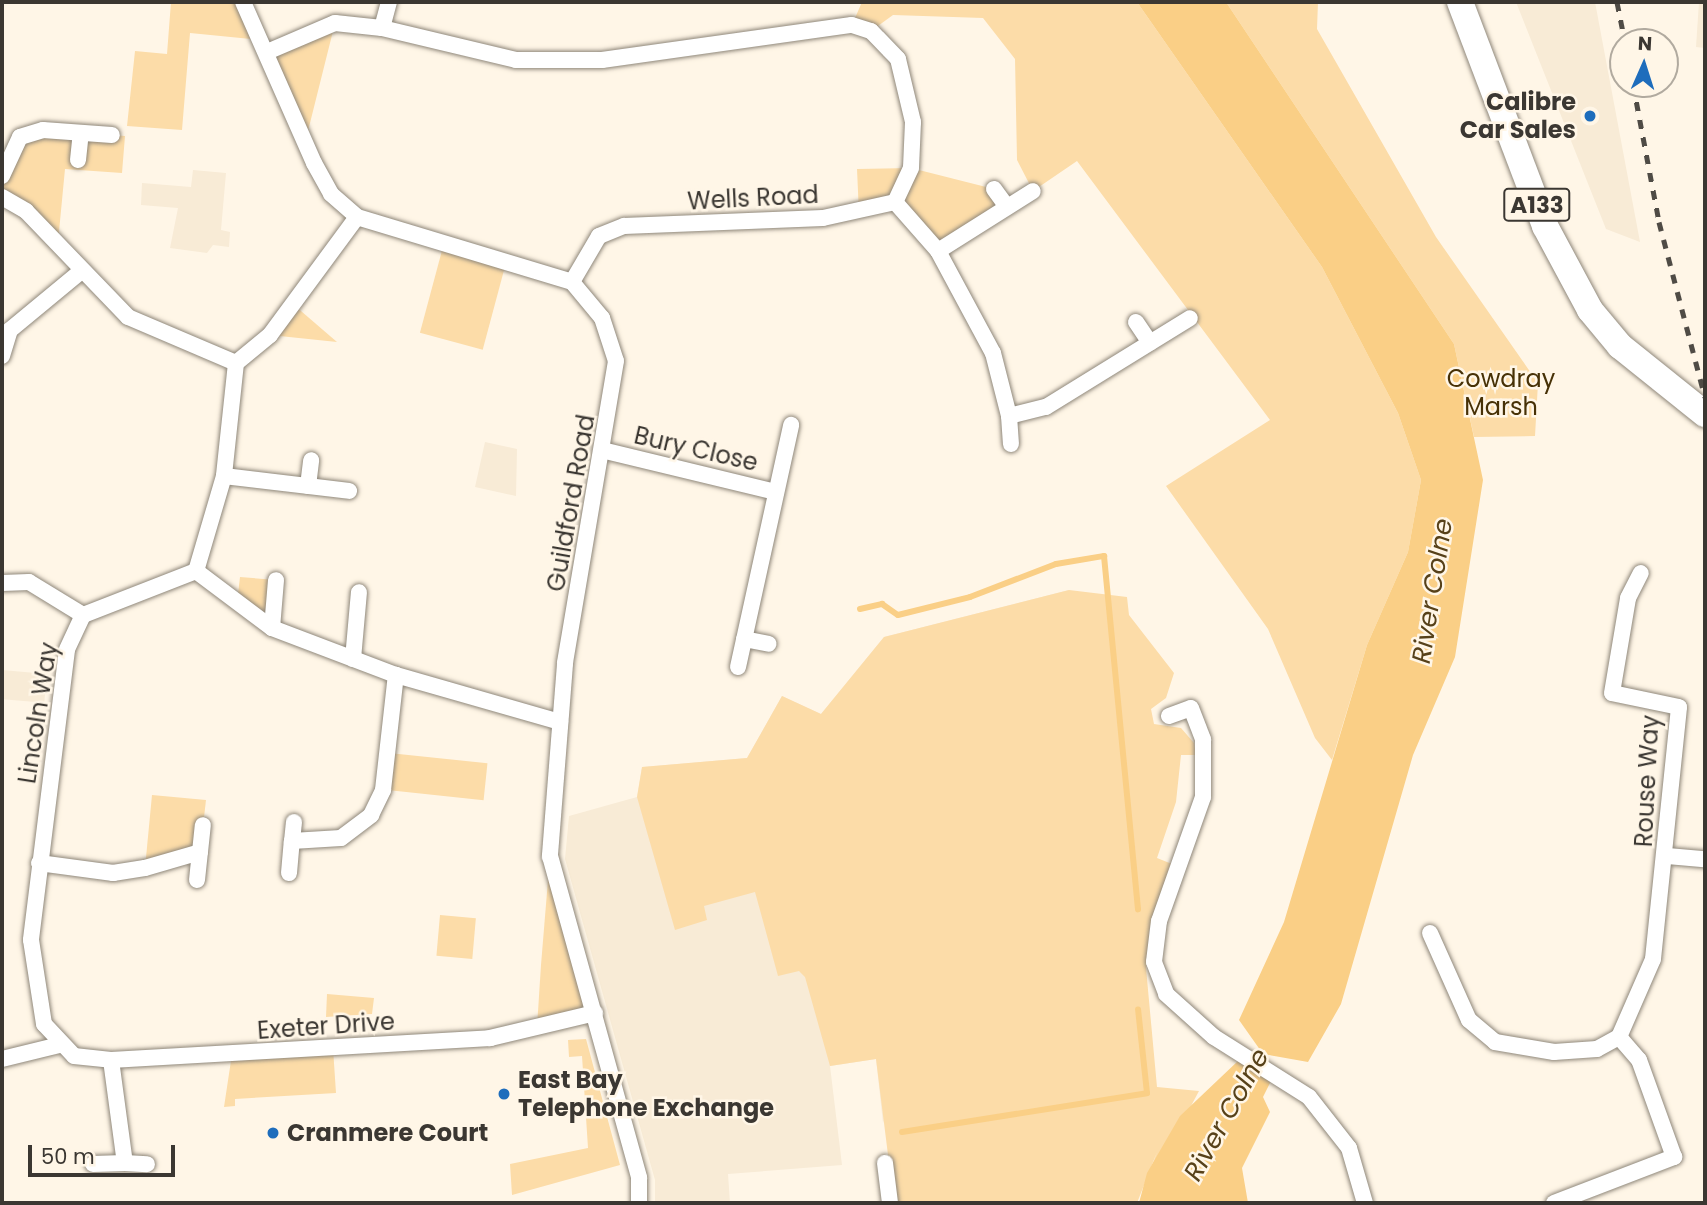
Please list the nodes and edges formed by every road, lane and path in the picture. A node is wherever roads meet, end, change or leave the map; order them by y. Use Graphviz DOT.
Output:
graph roads {
  1 [pos="243,2"];
  2 [pos="389,2"];
  3 [pos="1460,2"];
  4 [pos="382,28"];
  5 [pos="267,52"];
  6 [pos="81,133"];
  7 [pos="111,135"];
  8 [pos="78,160"];
  9 [pos="2,176"];
  10 [pos="994,189"];
  11 [pos="1033,191"];
  12 [pos="2,197"];
  13 [pos="895,202"];
  14 [pos="1007,207"];
  15 [pos="357,217"];
  16 [pos="938,251"];
  17 [pos="80,272"];
  18 [pos="572,282"];
  19 [pos="1190,318"];
  20 [pos="1136,322"];
  21 [pos="1150,343"];
  22 [pos="2,356"];
  23 [pos="236,363"];
  24 [pos="1705,414"];
  25 [pos="1009,416"];
  26 [pos="791,425"];
  27 [pos="1012,444"];
  28 [pos="606,451"];
  29 [pos="312,460"];
  30 [pos="224,476"];
  31 [pos="308,486"];
  32 [pos="349,491"];
  33 [pos="775,492"];
  34 [pos="196,570"];
  35 [pos="1641,573"];
  36 [pos="276,580"];
  37 [pos="2,583"];
  38 [pos="359,592"];
  39 [pos="83,615"];
  40 [pos="272,628"];
  41 [pos="744,639"];
  42 [pos="769,645"];
  43 [pos="353,659"];
  44 [pos="738,667"];
  45 [pos="396,675"];
  46 [pos="1169,716"];
  47 [pos="560,722"];
  48 [pos="294,822"];
  49 [pos="203,825"];
  50 [pos="292,841"];
  51 [pos="200,852"];
  52 [pos="1667,856"];
  53 [pos="1705,859"];
  54 [pos="39,863"];
  55 [pos="289,873"];
  56 [pos="197,880"];
  57 [pos="1430,933"];
  58 [pos="595,1013"];
  59 [pos="1619,1037"];
  60 [pos="59,1045"];
  61 [pos="2,1059"];
  62 [pos="111,1060"];
  63 [pos="125,1163"];
  64 [pos="885,1163"];
  65 [pos="93,1164"];
  66 [pos="147,1164"];
  67 [pos="639,1203"];
  68 [pos="890,1203"];
  69 [pos="1365,1203"];
  70 [pos="1554,1203"];
  1 -- 5 [label="street"];
  2 -- 4 [label="street"];
  3 -- 24 [label="main road, A133"];
  4 -- 5 [label="street"];
  4 -- 13 [label="street"];
  5 -- 15 [label="street"];
  6 -- 7 [label="street"];
  6 -- 8 [label="street"];
  6 -- 9 [label="street"];
  10 -- 14 [label="street"];
  11 -- 14 [label="street"];
  12 -- 17 [label="street"];
  13 -- 16 [label="street"];
  13 -- 18 [label="street, Wells Road"];
  14 -- 16 [label="street"];
  15 -- 18 [label="street"];
  15 -- 23 [label="street"];
  16 -- 25 [label="street"];
  17 -- 22 [label="street"];
  17 -- 23 [label="street"];
  18 -- 28 [label="street, Guildford Road"];
  19 -- 21 [label="street"];
  20 -- 21 [label="street"];
  21 -- 25 [label="street"];
  23 -- 30 [label="street"];
  25 -- 27 [label="street"];
  26 -- 33 [label="street, Bury Close"];
  28 -- 33 [label="street, Bury Close"];
  28 -- 47 [label="street, Guildford Road"];
  29 -- 31 [label="street"];
  30 -- 31 [label="street"];
  30 -- 34 [label="street"];
  31 -- 32 [label="street"];
  33 -- 41 [label="street, Bury Close"];
  34 -- 39 [label="street, Lincoln Way"];
  34 -- 40 [label="street"];
  35 -- 52 [label="street, Rouse Way"];
  36 -- 40 [label="street"];
  37 -- 39 [label="street"];
  38 -- 43 [label="street"];
  39 -- 54 [label="street, Lincoln Way"];
  40 -- 43 [label="street"];
  41 -- 42 [label="street"];
  41 -- 44 [label="street, Bury Close"];
  43 -- 45 [label="street"];
  45 -- 47 [label="street"];
  45 -- 50 [label="street"];
  46 -- 69 [label="street"];
  47 -- 58 [label="street, Guildford Road"];
  48 -- 50 [label="street"];
  49 -- 51 [label="street"];
  50 -- 55 [label="street"];
  51 -- 54 [label="street"];
  51 -- 56 [label="street"];
  52 -- 53 [label="street"];
  52 -- 59 [label="street, Rouse Way"];
  54 -- 60 [label="street, Lincoln Way"];
  57 -- 59 [label="street"];
  58 -- 62 [label="street, Exeter Drive"];
  58 -- 67 [label="street, Guildford Road"];
  59 -- 70 [label="street"];
  60 -- 61 [label="street"];
  60 -- 62 [label="street, Exeter Drive"];
  62 -- 63 [label="street"];
  63 -- 65 [label="street"];
  63 -- 66 [label="street"];
  64 -- 68 [label="street"];
}
